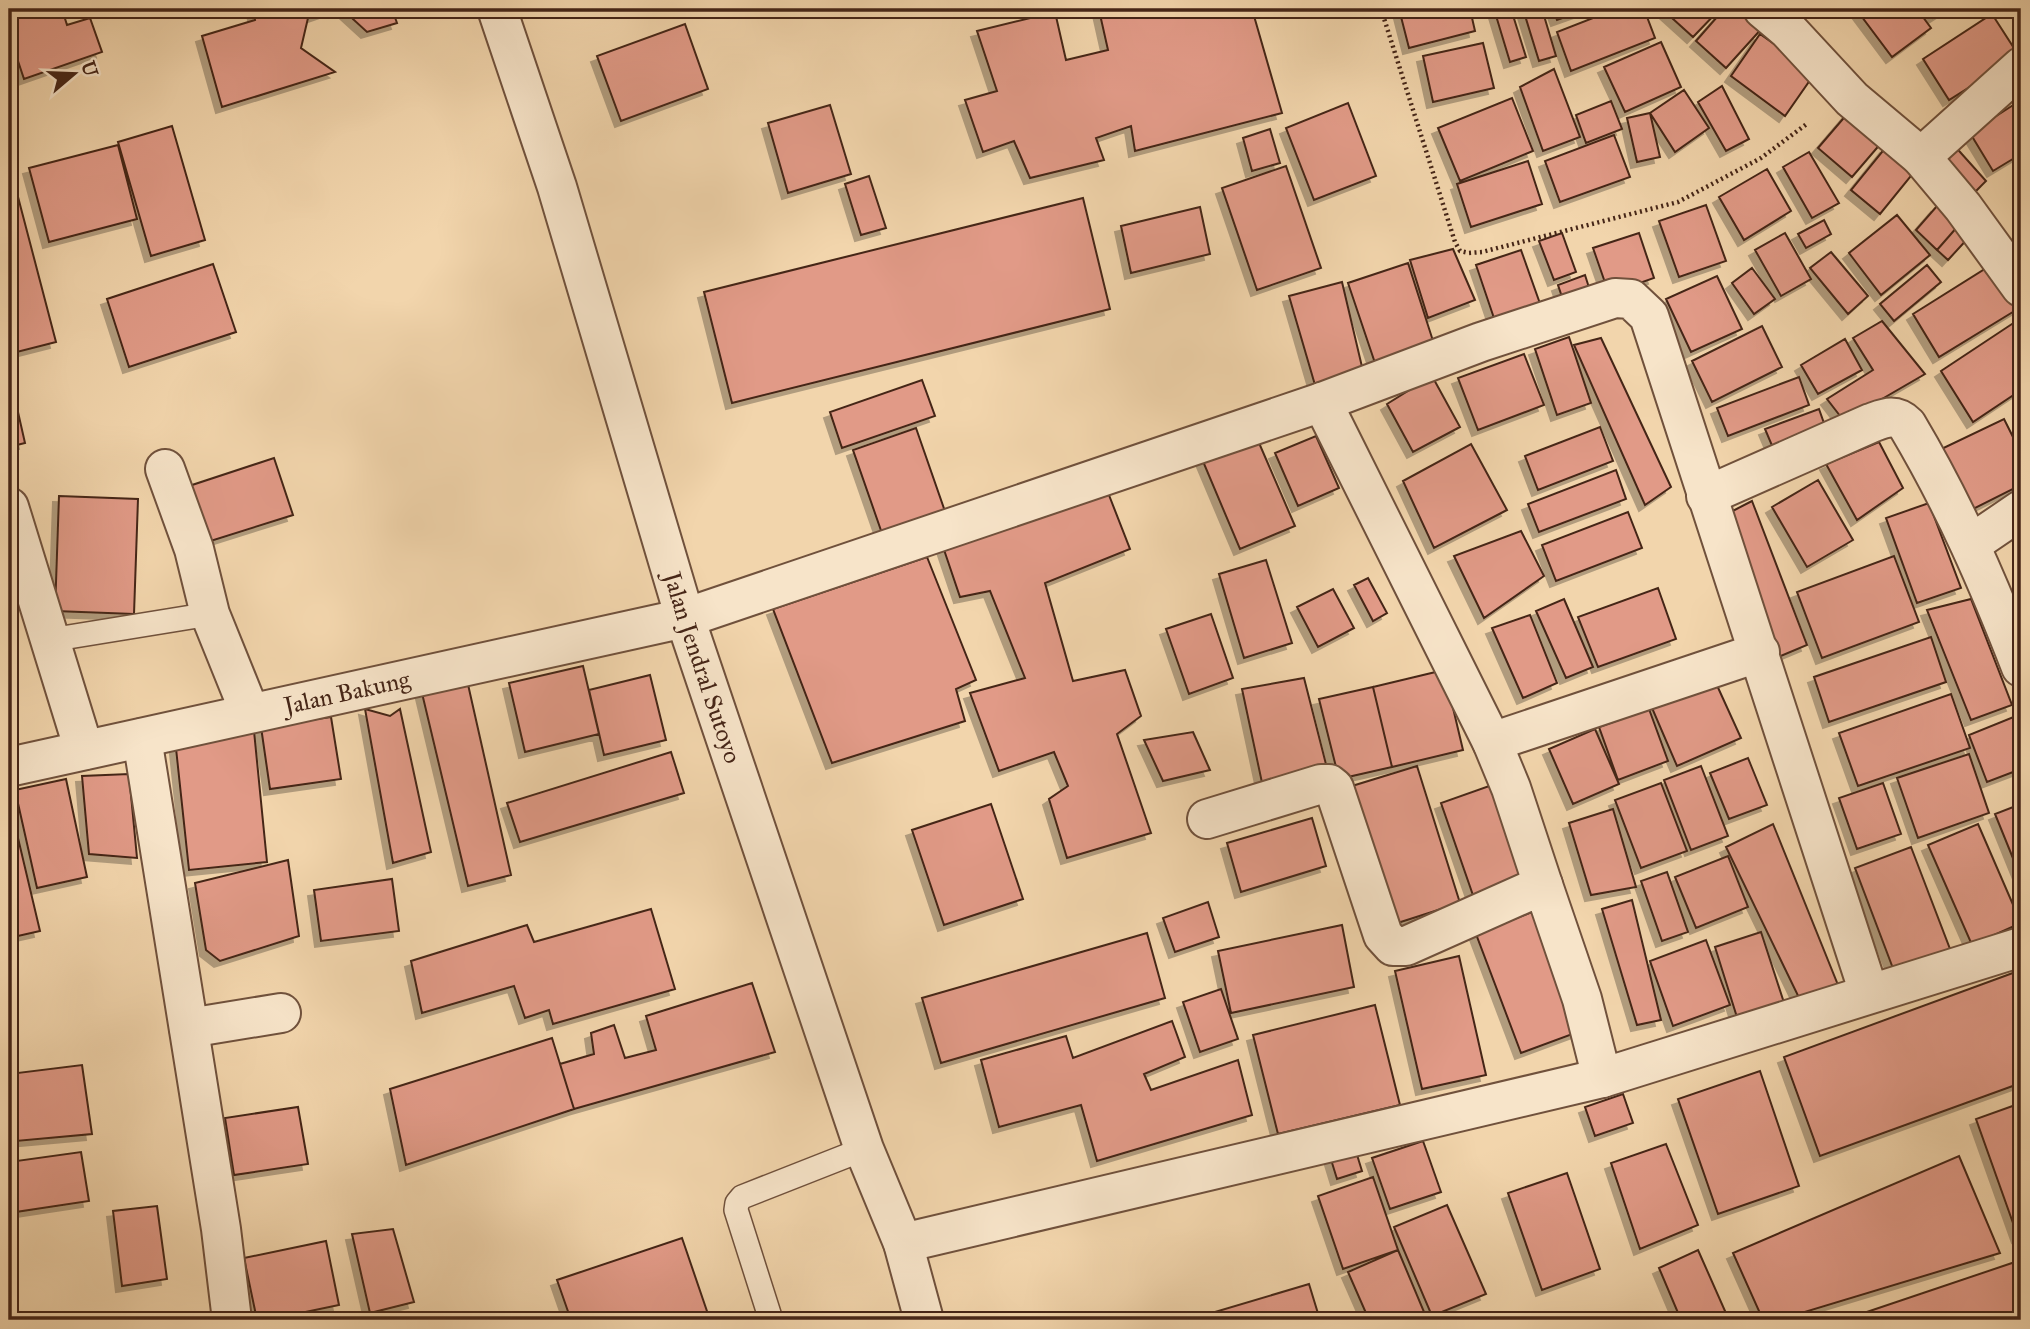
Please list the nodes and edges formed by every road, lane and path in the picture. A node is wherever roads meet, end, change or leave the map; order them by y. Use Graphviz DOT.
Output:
graph roads {
  1 [pos="497,9"];
  2 [pos="1381,9"];
  3 [pos="1763,9"];
  4 [pos="2021,67"];
  5 [pos="1852,99"];
  6 [pos="1921,157"];
  7 [pos="2021,287"];
  8 [pos="1322,402"];
  9 [pos="165,470"];
  10 [pos="1706,496"];
  11 [pos="9,507"];
  12 [pos="2021,510"];
  13 [pos="1971,544"];
  14 [pos="210,614"];
  15 [pos="685,618"];
  16 [pos="50,640"];
  17 [pos="1760,652"];
  18 [pos="2021,667"];
  19 [pos="250,713"];
  20 [pos="142,738"];
  21 [pos="1492,742"];
  22 [pos="84,750"];
  23 [pos="9,767"];
  24 [pos="1207,819"];
  25 [pos="1544,885"];
  26 [pos="2021,947"];
  27 [pos="1869,993"];
  28 [pos="281,1013"];
  29 [pos="189,1028"];
  30 [pos="1602,1078"];
  31 [pos="864,1149"];
  32 [pos="903,1243"];
  33 [pos="232,1320"];
  34 [pos="771,1320"];
  35 [pos="924,1320"];
  1 -- 15 [label="street, Jalan Jendral Sutoyo"];
  2 -- 5 [label="path"];
  3 -- 5 [label="street"];
  4 -- 6 [label="street"];
  5 -- 6 [label="street"];
  6 -- 7 [label="street"];
  8 -- 10 [label="street, Jalan Bakung"];
  8 -- 15 [label="street, Jalan Bakung"];
  8 -- 21 [label="street"];
  9 -- 14 [label="street"];
  10 -- 13 [label="street"];
  10 -- 17 [label="street, Jalan Bakung"];
  11 -- 16 [label="street"];
  12 -- 13 [label="street"];
  13 -- 18 [label="street"];
  14 -- 16 [label="lane"];
  14 -- 19 [label="street"];
  15 -- 19 [label="street, Jalan Bakung"];
  15 -- 31 [label="street, Jalan Jendral Sutoyo"];
  16 -- 22 [label="street"];
  17 -- 21 [label="street"];
  17 -- 27 [label="street, Jalan Bakung"];
  19 -- 20 [label="street, Jalan Bakung"];
  20 -- 22 [label="street, Jalan Bakung"];
  20 -- 29 [label="street"];
  21 -- 25 [label="street"];
  22 -- 23 [label="street, Jalan Bakung"];
  24 -- 25 [label="street"];
  25 -- 30 [label="street"];
  26 -- 27 [label="street"];
  27 -- 30 [label="street"];
  28 -- 29 [label="street"];
  29 -- 33 [label="street"];
  30 -- 32 [label="street"];
  31 -- 32 [label="street, Jalan Jendral Sutoyo"];
  31 -- 34 [label="lane"];
  32 -- 35 [label="street, Jalan Jendral Sutoyo"];
}
